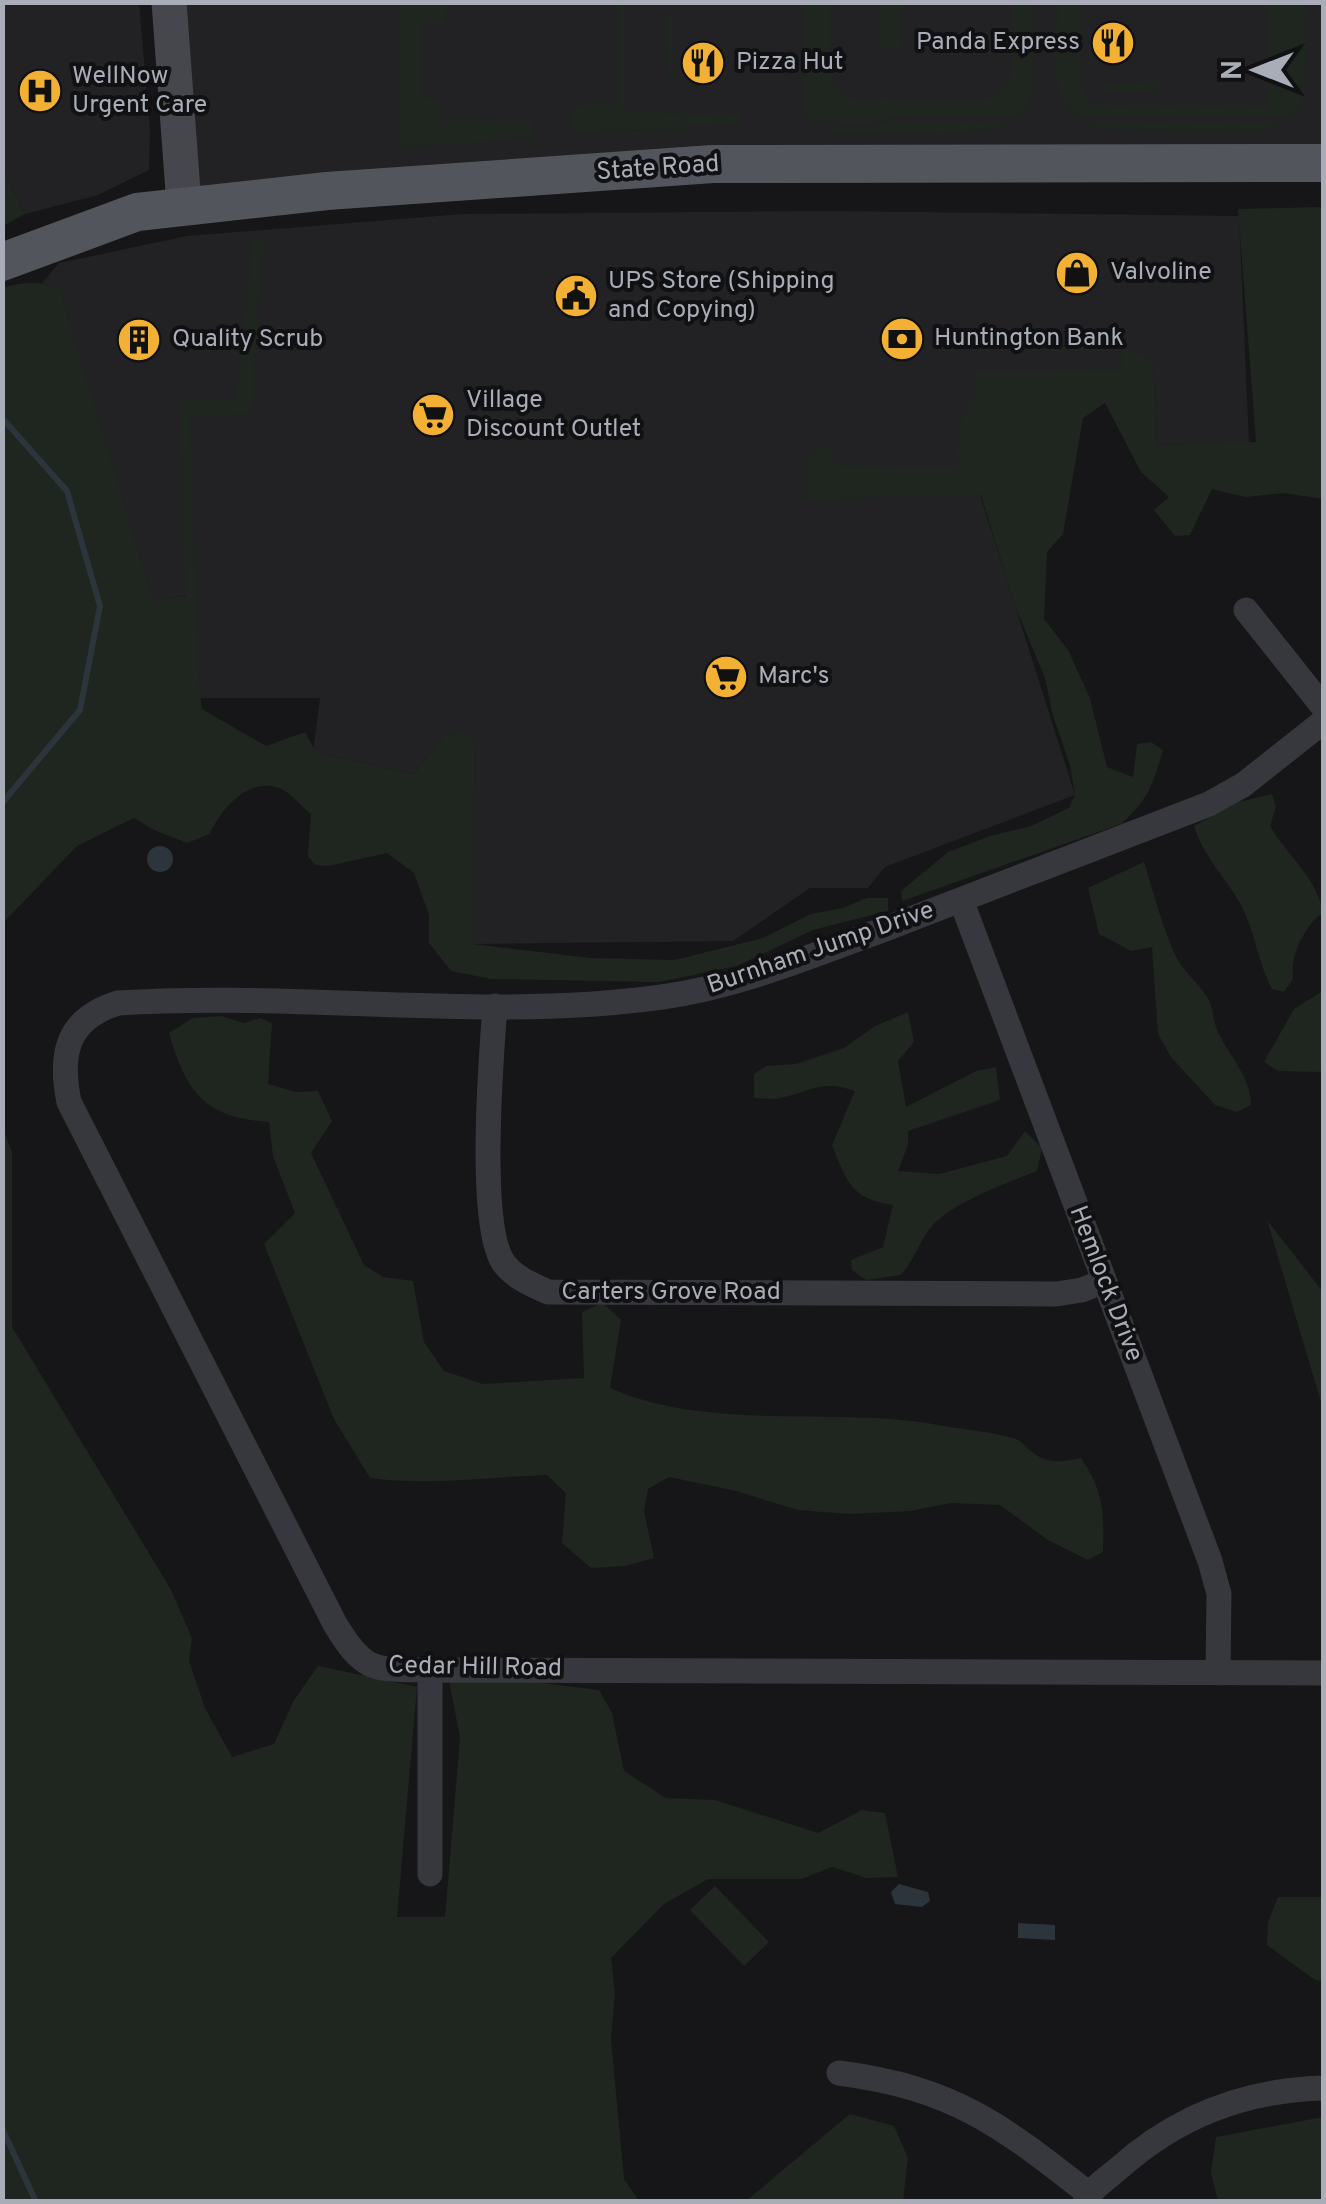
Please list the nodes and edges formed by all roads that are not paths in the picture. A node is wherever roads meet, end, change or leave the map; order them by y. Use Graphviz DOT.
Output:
graph roads {
  1 [pos="169,2"];
  2 [pos="1324,163"];
  3 [pos="184,204"];
  4 [pos="6,260"];
  5 [pos="1246,610"];
  6 [pos="1324,708"];
  7 [pos="1324,721"];
  8 [pos="961,900"];
  9 [pos="214,1002"];
  10 [pos="495,1006"];
  11 [pos="1104,1281"];
  12 [pos="430,1670"];
  13 [pos="1218,1673"];
  14 [pos="1324,1673"];
  15 [pos="430,1874"];
  16 [pos="839,2073"];
  17 [pos="1324,2088"];
  18 [pos="1087,2198"];
  1 -- 3 [label="main road"];
  2 -- 3 [label="main road, State Road"];
  3 -- 4 [label="main road, State Road"];
  5 -- 6 [label="street"];
  7 -- 8 [label="street, Burnham Jump Drive"];
  8 -- 10 [label="street, Burnham Jump Drive"];
  8 -- 11 [label="street, Hemlock Drive"];
  9 -- 10 [label="street, Burnham Jump Drive"];
  9 -- 12 [label="street, Cedar Hill Road"];
  10 -- 11 [label="street, Carters Grove Road"];
  11 -- 13 [label="street, Hemlock Drive"];
  12 -- 13 [label="street, Cedar Hill Road"];
  12 -- 15 [label="street"];
  13 -- 14 [label="street, Cedar Hill Road"];
  16 -- 18 [label="street"];
  17 -- 18 [label="street"];
}
